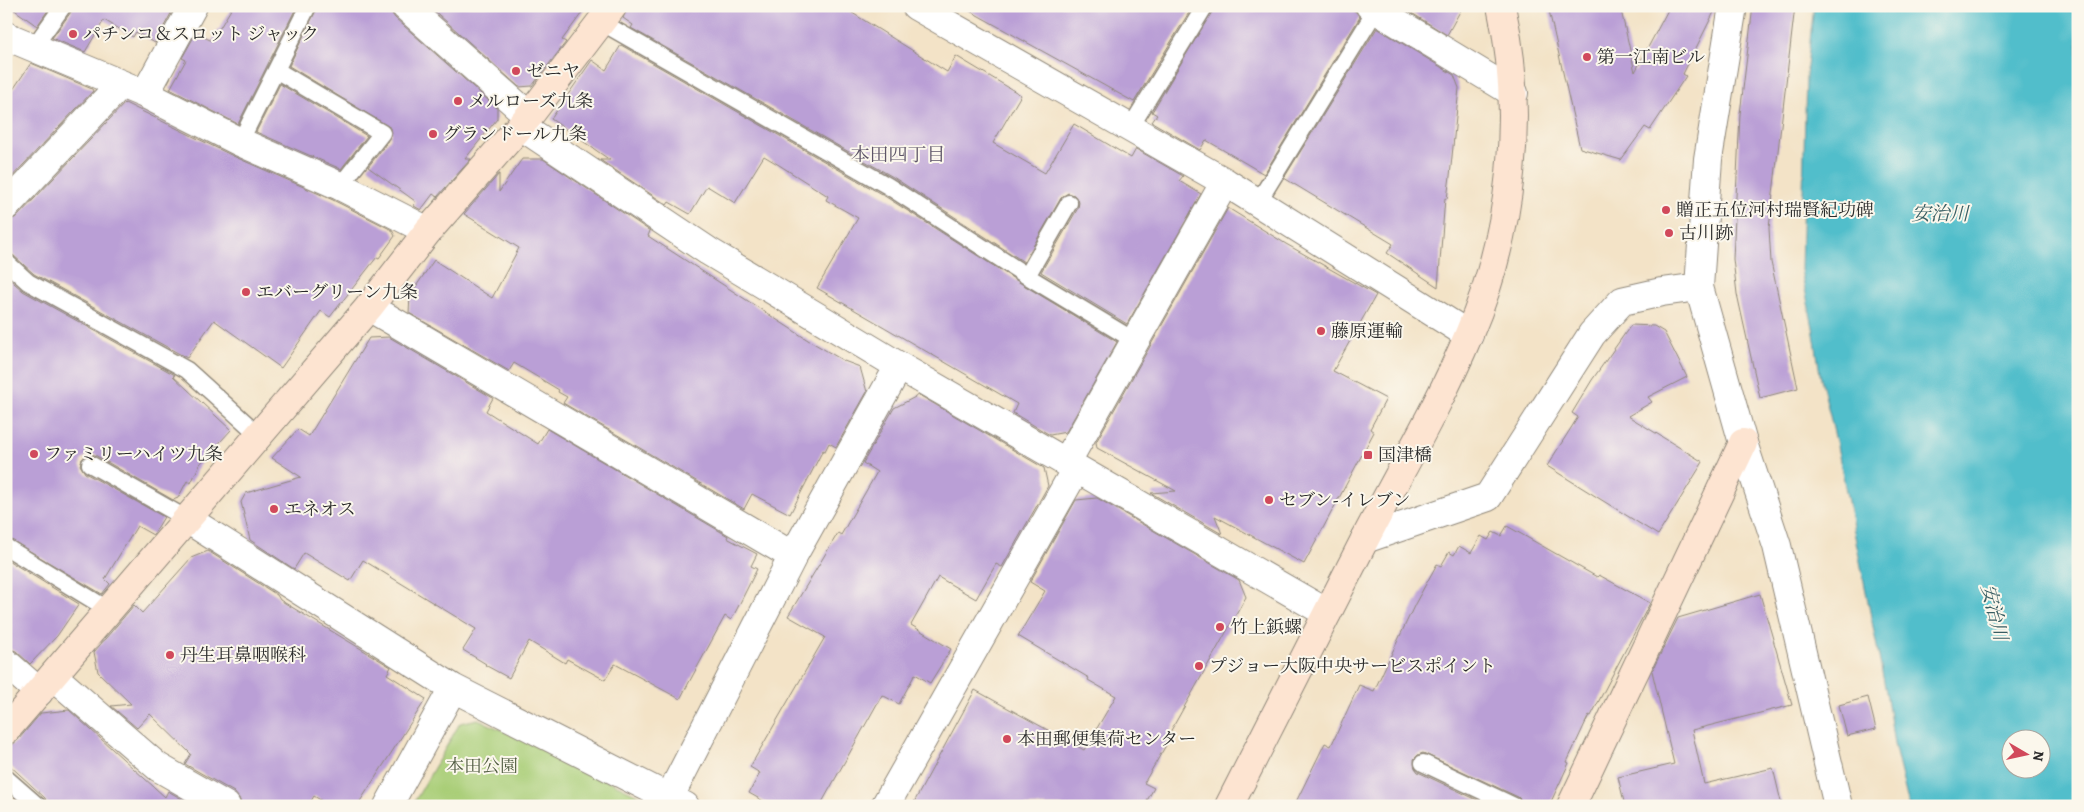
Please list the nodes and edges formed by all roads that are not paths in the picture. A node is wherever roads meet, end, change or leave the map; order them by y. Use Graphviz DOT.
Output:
graph roads {
  1 [pos="63,6"];
  2 [pos="193,6"];
  3 [pos="308,6"];
  4 [pos="405,6"];
  5 [pos="916,6"];
  6 [pos="1205,6"];
  7 [pos="1501,6"];
  8 [pos="1733,6"];
  9 [pos="1373,8"];
  10 [pos="607,14"];
  11 [pos="6,36"];
  12 [pos="33,48"];
  13 [pos="276,70"];
  14 [pos="133,89"];
  15 [pos="1514,94"];
  16 [pos="525,121"];
  17 [pos="1130,128"];
  18 [pos="240,142"];
  19 [pos="1225,182"];
  20 [pos="340,186"];
  21 [pos="1258,202"];
  22 [pos="1069,204"];
  23 [pos="6,206"];
  24 [pos="428,231"];
  25 [pos="6,262"];
  26 [pos="1027,276"];
  27 [pos="1699,287"];
  28 [pos="369,307"];
  29 [pos="1469,335"];
  30 [pos="1135,341"];
  31 [pos="899,366"];
  32 [pos="259,435"];
  33 [pos="1743,443"];
  34 [pos="90,464"];
  35 [pos="1071,466"];
  36 [pos="187,519"];
  37 [pos="1365,539"];
  38 [pos="6,547"];
  39 [pos="793,556"];
  40 [pos="109,610"];
  41 [pos="1327,613"];
  42 [pos="6,663"];
  43 [pos="46,684"];
  44 [pos="453,688"];
  45 [pos="6,730"];
  46 [pos="1423,764"];
  47 [pos="6,778"];
  48 [pos="673,803"];
  49 [pos="38,806"];
  50 [pos="226,806"];
  51 [pos="388,806"];
  52 [pos="885,806"];
  53 [pos="1229,806"];
  54 [pos="1514,806"];
  55 [pos="1571,806"];
  56 [pos="1838,806"];
  1 -- 12 [label="lane"];
  2 -- 14 [label="street"];
  3 -- 13 [label="lane"];
  4 -- 16 [label="street"];
  5 -- 17 [label="street"];
  6 -- 17 [label="lane"];
  7 -- 15 [label="street"];
  8 -- 27 [label="street"];
  9 -- 15 [label="street"];
  9 -- 21 [label="lane"];
  10 -- 16 [label="street"];
  10 -- 26 [label="lane"];
  11 -- 12 [label="street"];
  12 -- 14 [label="street"];
  13 -- 18 [label="lane"];
  13 -- 20 [label="lane"];
  14 -- 18 [label="street"];
  14 -- 23 [label="street"];
  15 -- 29 [label="street"];
  16 -- 24 [label="street"];
  16 -- 31 [label="street"];
  17 -- 19 [label="street"];
  18 -- 20 [label="street"];
  19 -- 21 [label="street"];
  19 -- 30 [label="street"];
  20 -- 24 [label="street"];
  21 -- 29 [label="street"];
  22 -- 26 [label="lane"];
  24 -- 28 [label="street"];
  25 -- 32 [label="lane"];
  26 -- 30 [label="lane"];
  27 -- 33 [label="street"];
  27 -- 37 [label="street"];
  28 -- 32 [label="street"];
  28 -- 39 [label="street"];
  29 -- 37 [label="street"];
  30 -- 35 [label="street"];
  31 -- 35 [label="street"];
  31 -- 39 [label="street"];
  32 -- 36 [label="street"];
  33 -- 55 [label="street"];
  33 -- 56 [label="street"];
  34 -- 36 [label="lane"];
  35 -- 41 [label="street"];
  35 -- 52 [label="street"];
  36 -- 40 [label="street"];
  36 -- 44 [label="street"];
  37 -- 41 [label="street"];
  38 -- 40 [label="lane"];
  39 -- 48 [label="street"];
  40 -- 43 [label="street"];
  41 -- 53 [label="street"];
  42 -- 43 [label="street"];
  43 -- 45 [label="street"];
  43 -- 50 [label="street"];
  44 -- 48 [label="street"];
  44 -- 51 [label="street"];
  46 -- 54 [label="lane"];
  47 -- 49 [label="lane"];
}
